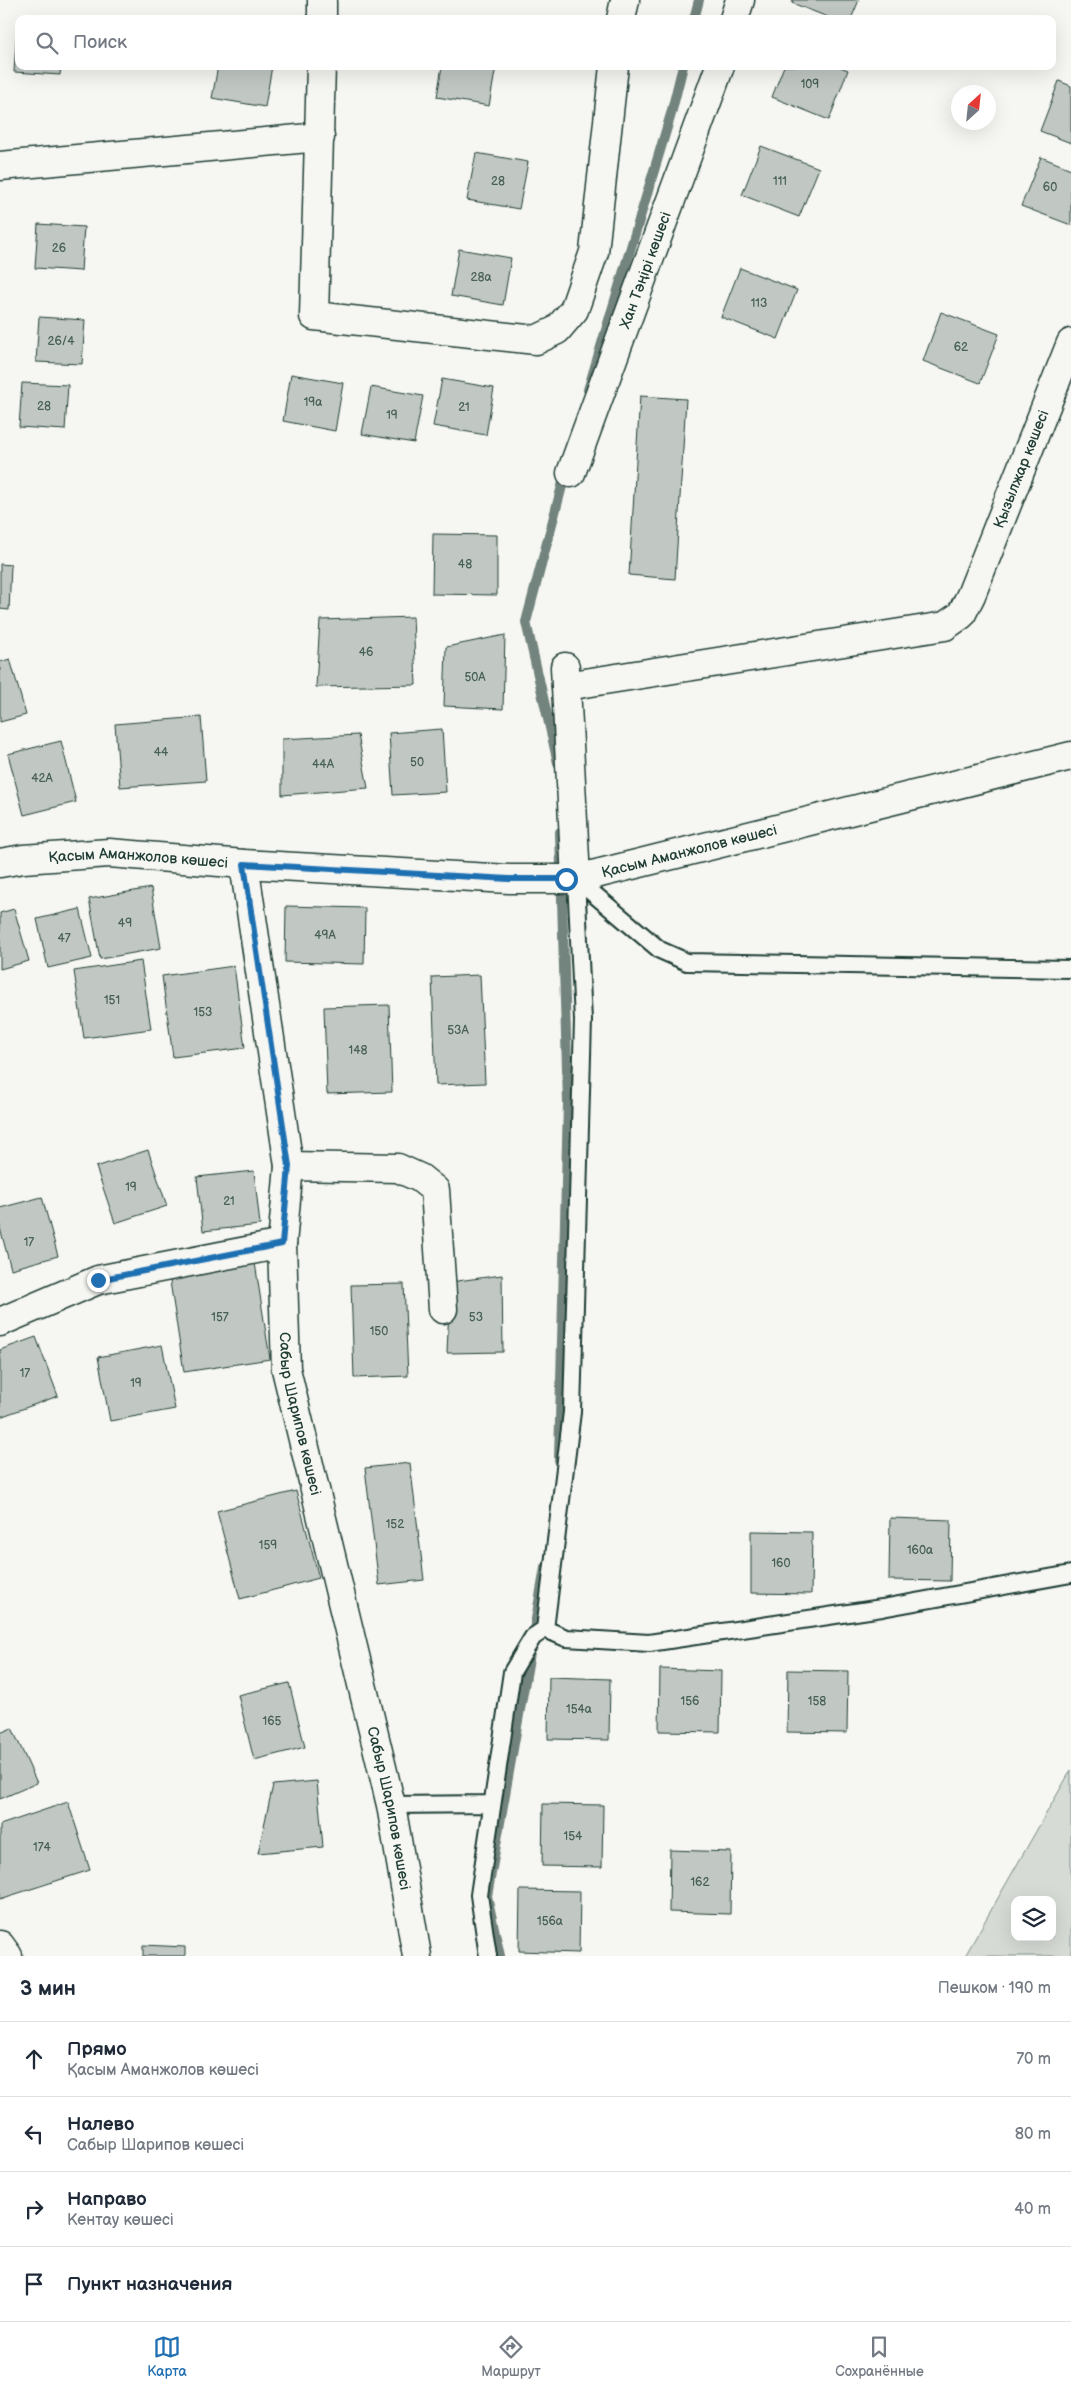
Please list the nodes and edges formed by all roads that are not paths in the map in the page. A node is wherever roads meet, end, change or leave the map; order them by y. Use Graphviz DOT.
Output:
graph roads {
  1 [pos="322,0"];
  2 [pos="625,0"];
  3 [pos="740,0"];
  4 [pos="322,15"];
  5 [pos="621,15"];
  6 [pos="735,15"];
  7 [pos="321,70"];
  8 [pos="614,70"];
  9 [pos="719,70"];
  10 [pos="320,136"];
  11 [pos="0,166"];
  12 [pos="1071,343"];
  13 [pos="571,473"];
  14 [pos="1071,756"];
  15 [pos="0,863"];
  16 [pos="244,864"];
  17 [pos="571,879"];
  18 [pos="1071,969"];
  19 [pos="289,1166"];
  20 [pos="282,1244"];
  21 [pos="443,1309"];
  22 [pos="0,1322"];
  23 [pos="1071,1574"];
  24 [pos="545,1629"];
  25 [pos="491,1804"];
  26 [pos="391,1805"];
  27 [pos="0,1945"];
  28 [pos="8,1956"];
  29 [pos="417,1956"];
  30 [pos="488,1956"];
  1 -- 4 [label="street"];
  2 -- 5 [label="street"];
  3 -- 6 [label="street"];
  7 -- 10 [label="street"];
  8 -- 10 [label="street"];
  9 -- 13 [label="street, Хан Тәңірі көшесі"];
  10 -- 11 [label="street"];
  12 -- 17 [label="street, Қызылжар көшесі"];
  14 -- 17 [label="street, Қасым Аманжолов көшесі"];
  15 -- 16 [label="street, Қасым Аманжолов көшесі"];
  16 -- 17 [label="street, Қасым Аманжолов көшесі"];
  16 -- 19 [label="street, Сабыр Шарипов көшесі"];
  17 -- 18 [label="lane"];
  17 -- 24 [label="lane"];
  19 -- 20 [label="street, Сабыр Шарипов көшесі"];
  19 -- 21 [label="street"];
  20 -- 22 [label="street"];
  20 -- 26 [label="street, Сабыр Шарипов көшесі"];
  23 -- 24 [label="lane"];
  24 -- 25 [label="lane"];
  25 -- 26 [label="lane"];
  25 -- 30 [label="lane"];
  26 -- 29 [label="street, Сабыр Шарипов көшесі"];
  27 -- 28 [label="street"];
}
